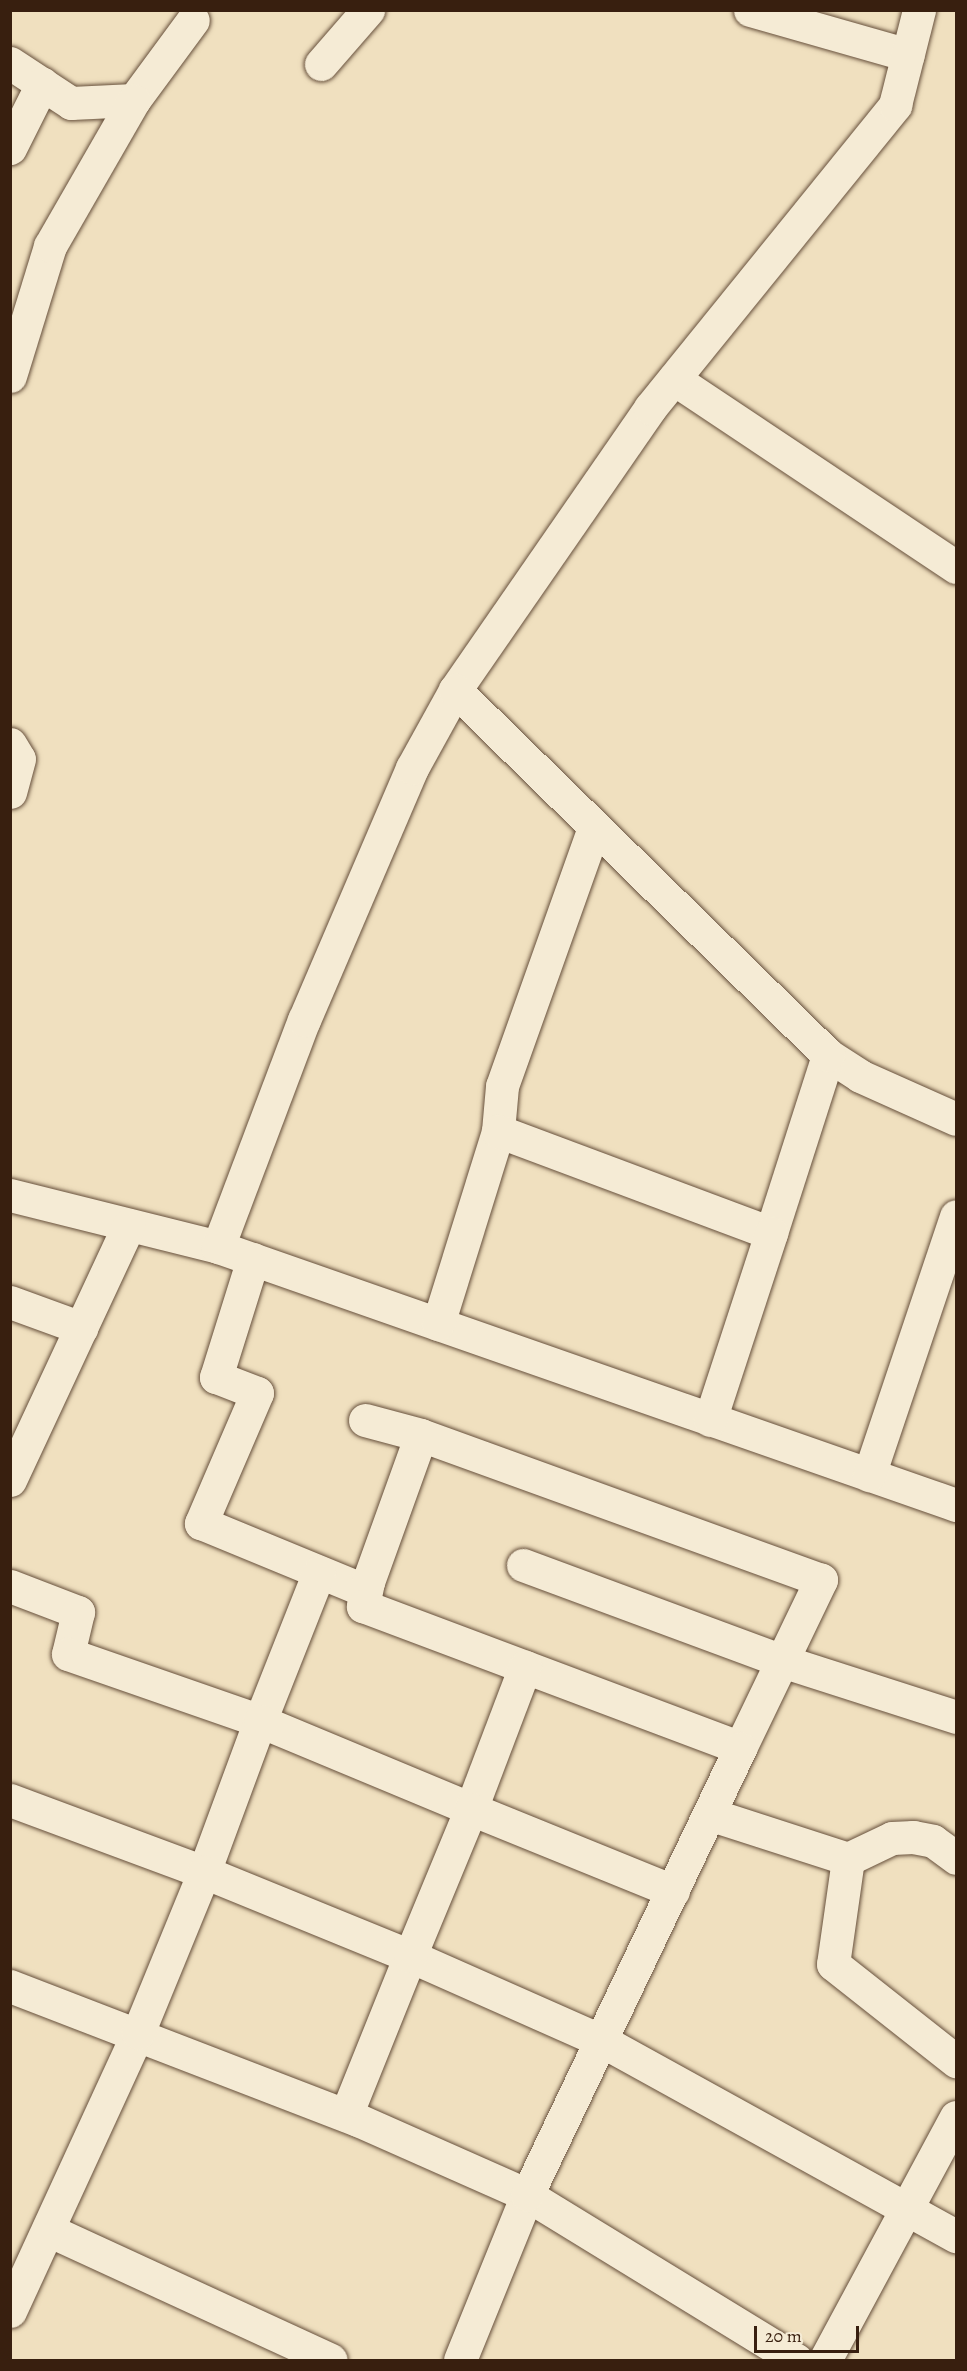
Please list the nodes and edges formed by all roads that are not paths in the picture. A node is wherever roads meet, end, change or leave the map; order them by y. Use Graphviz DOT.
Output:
graph roads {
  1 [pos="368,10"];
  2 [pos="750,10"];
  3 [pos="919,10"];
  4 [pos="193,20"];
  5 [pos="908,55"];
  6 [pos="10,63"];
  7 [pos="321,64"];
  8 [pos="42,84"];
  9 [pos="134,100"];
  10 [pos="10,148"];
  11 [pos="10,375"];
  12 [pos="674,380"];
  13 [pos="957,567"];
  14 [pos="455,690"];
  15 [pos="10,744"];
  16 [pos="10,792"];
  17 [pos="594,828"];
  18 [pos="828,1055"];
  19 [pos="957,1119"];
  20 [pos="498,1131"];
  21 [pos="10,1195"];
  22 [pos="957,1216"];
  23 [pos="129,1225"];
  24 [pos="771,1233"];
  25 [pos="218,1247"];
  26 [pos="253,1259"];
  27 [pos="10,1302"];
  28 [pos="438,1324"];
  29 [pos="81,1328"];
  30 [pos="365,1420"];
  31 [pos="710,1420"];
  32 [pos="421,1435"];
  33 [pos="869,1475"];
  34 [pos="10,1480"];
  35 [pos="957,1505"];
  36 [pos="523,1565"];
  37 [pos="319,1572"];
  38 [pos="368,1582"];
  39 [pos="10,1587"];
  40 [pos="782,1661"];
  41 [pos="525,1667"];
  42 [pos="957,1717"];
  43 [pos="260,1721"];
  44 [pos="740,1748"];
  45 [pos="10,1800"];
  46 [pos="471,1809"];
  47 [pos="709,1814"];
  48 [pos="954,1850"];
  49 [pos="848,1859"];
  50 [pos="204,1872"];
  51 [pos="673,1891"];
  52 [pos="410,1956"];
  53 [pos="10,1986"];
  54 [pos="138,2033"];
  55 [pos="604,2042"];
  56 [pos="957,2061"];
  57 [pos="346,2115"];
  58 [pos="957,2117"];
  59 [pos="527,2195"];
  60 [pos="906,2208"];
  61 [pos="48,2230"];
  62 [pos="957,2236"];
  63 [pos="11,2310"];
  64 [pos="331,2361"];
  65 [pos="460,2361"];
  66 [pos="796,2361"];
  67 [pos="825,2361"];
  1 -- 7 [label="street"];
  2 -- 5 [label="street"];
  3 -- 5 [label="street"];
  4 -- 9 [label="street"];
  5 -- 12 [label="street"];
  6 -- 8 [label="street"];
  8 -- 9 [label="street"];
  8 -- 10 [label="street"];
  9 -- 11 [label="street"];
  12 -- 13 [label="street"];
  12 -- 14 [label="street"];
  14 -- 17 [label="street"];
  14 -- 25 [label="street"];
  15 -- 16 [label="street"];
  17 -- 18 [label="street"];
  17 -- 20 [label="street"];
  18 -- 19 [label="street"];
  18 -- 24 [label="street"];
  20 -- 24 [label="street"];
  20 -- 28 [label="street"];
  21 -- 23 [label="street"];
  22 -- 33 [label="street"];
  23 -- 25 [label="street"];
  23 -- 29 [label="street"];
  24 -- 31 [label="street"];
  25 -- 26 [label="street"];
  26 -- 28 [label="street"];
  26 -- 37 [label="street"];
  27 -- 29 [label="street"];
  28 -- 31 [label="street"];
  29 -- 34 [label="street"];
  30 -- 32 [label="street"];
  31 -- 33 [label="street"];
  32 -- 38 [label="street"];
  32 -- 40 [label="street"];
  33 -- 35 [label="street"];
  36 -- 40 [label="street"];
  37 -- 38 [label="street"];
  37 -- 43 [label="street"];
  38 -- 41 [label="street"];
  39 -- 43 [label="street"];
  40 -- 42 [label="street"];
  40 -- 44 [label="street"];
  41 -- 44 [label="street"];
  41 -- 46 [label="street"];
  43 -- 46 [label="street"];
  43 -- 50 [label="street"];
  44 -- 47 [label="street"];
  45 -- 50 [label="street"];
  46 -- 51 [label="street"];
  46 -- 52 [label="street"];
  47 -- 49 [label="street"];
  47 -- 51 [label="street"];
  48 -- 49 [label="street"];
  49 -- 56 [label="street"];
  50 -- 52 [label="street"];
  50 -- 54 [label="street"];
  51 -- 55 [label="street"];
  52 -- 55 [label="street"];
  52 -- 57 [label="street"];
  53 -- 54 [label="street"];
  54 -- 57 [label="street"];
  54 -- 61 [label="street"];
  55 -- 59 [label="street"];
  55 -- 60 [label="street"];
  57 -- 59 [label="street"];
  58 -- 60 [label="street"];
  59 -- 65 [label="street"];
  59 -- 66 [label="street"];
  60 -- 62 [label="street"];
  60 -- 67 [label="street"];
  61 -- 63 [label="street"];
  61 -- 64 [label="street"];
}
